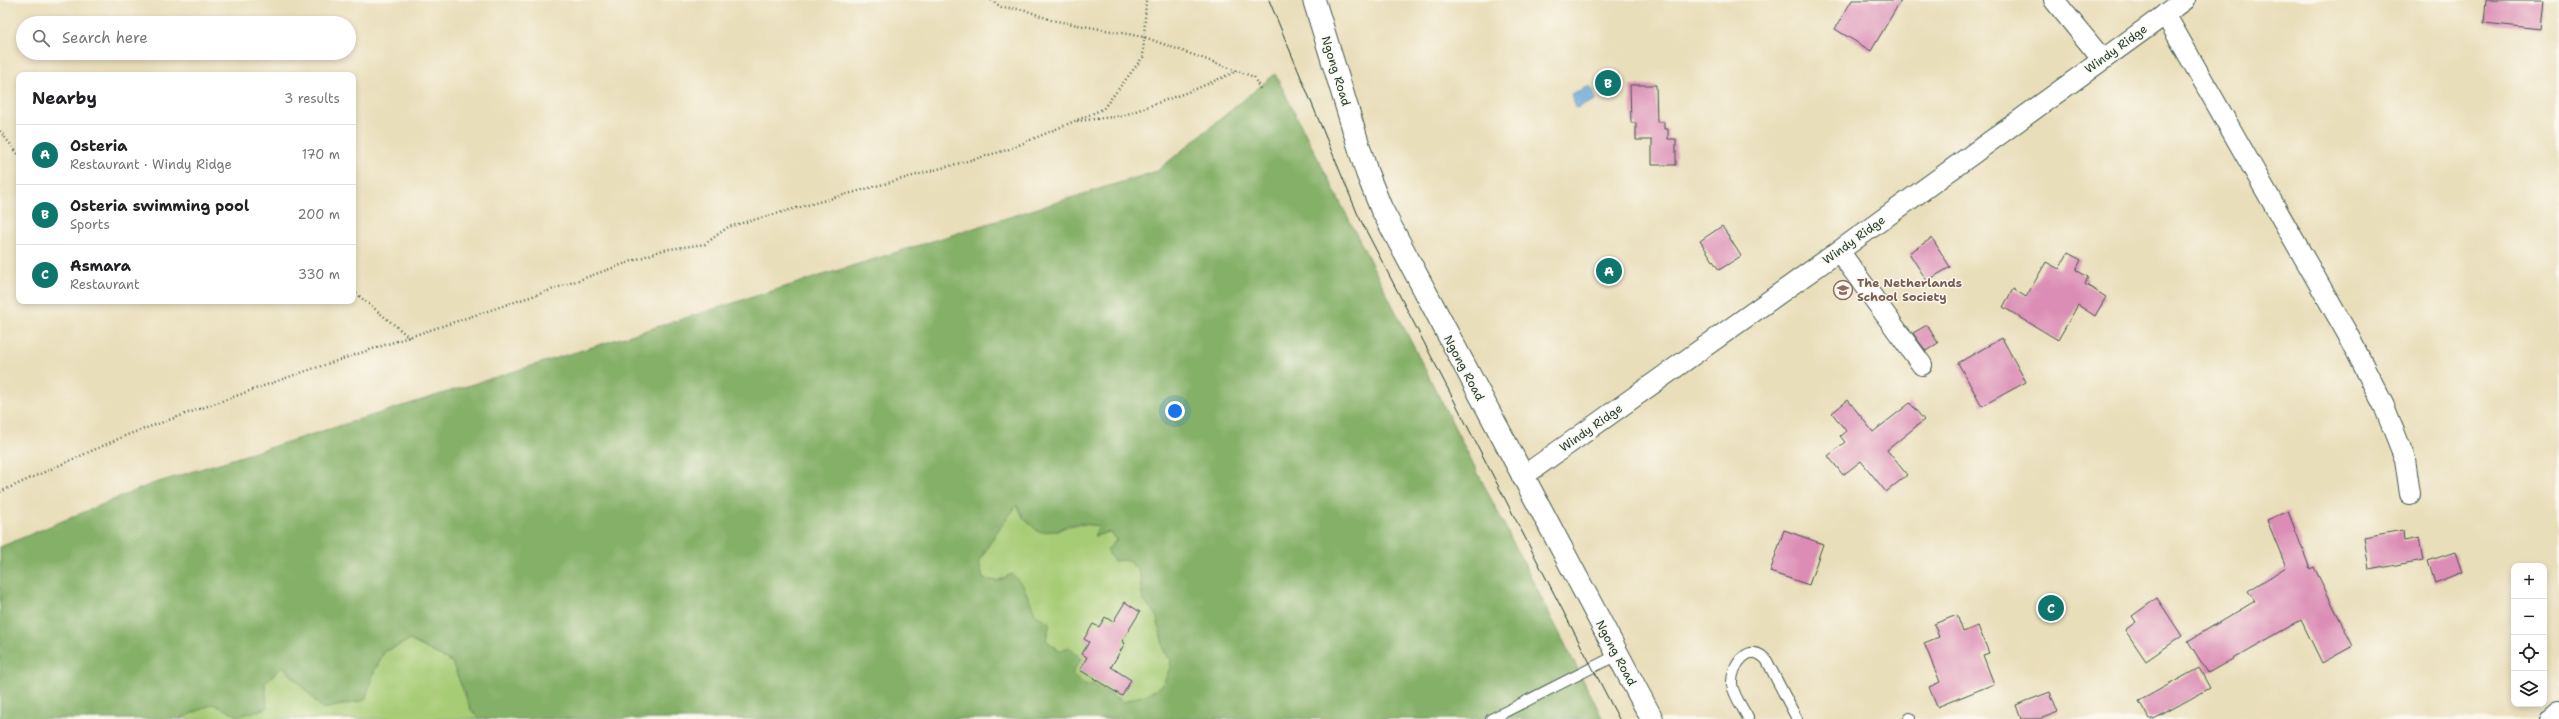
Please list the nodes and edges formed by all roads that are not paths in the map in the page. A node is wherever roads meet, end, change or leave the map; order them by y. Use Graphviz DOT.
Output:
graph roads {
  1 [pos="1314,0"];
  2 [pos="2054,0"];
  3 [pos="2185,0"];
  4 [pos="2165,14"];
  5 [pos="2102,59"];
  6 [pos="1839,251"];
  7 [pos="1922,365"];
  8 [pos="1522,477"];
  9 [pos="2410,494"];
  10 [pos="1617,655"];
  11 [pos="2559,711"];
  12 [pos="1748,718"];
  13 [pos="1490,719"];
  14 [pos="1652,719"];
  15 [pos="1797,719"];
  16 [pos="2550,719"];
  1 -- 8 [label="main road, Ngong Road"];
  2 -- 5 [label="street"];
  3 -- 4 [label="street, Windy Ridge"];
  4 -- 5 [label="street, Windy Ridge"];
  4 -- 9 [label="street"];
  5 -- 6 [label="street, Windy Ridge"];
  6 -- 7 [label="street"];
  6 -- 8 [label="street, Windy Ridge"];
  8 -- 10 [label="main road, Ngong Road"];
  10 -- 13 [label="lane"];
  10 -- 14 [label="main road, Ngong Road"];
  11 -- 16 [label="street"];
  12 -- 15 [label="lane"];
}
